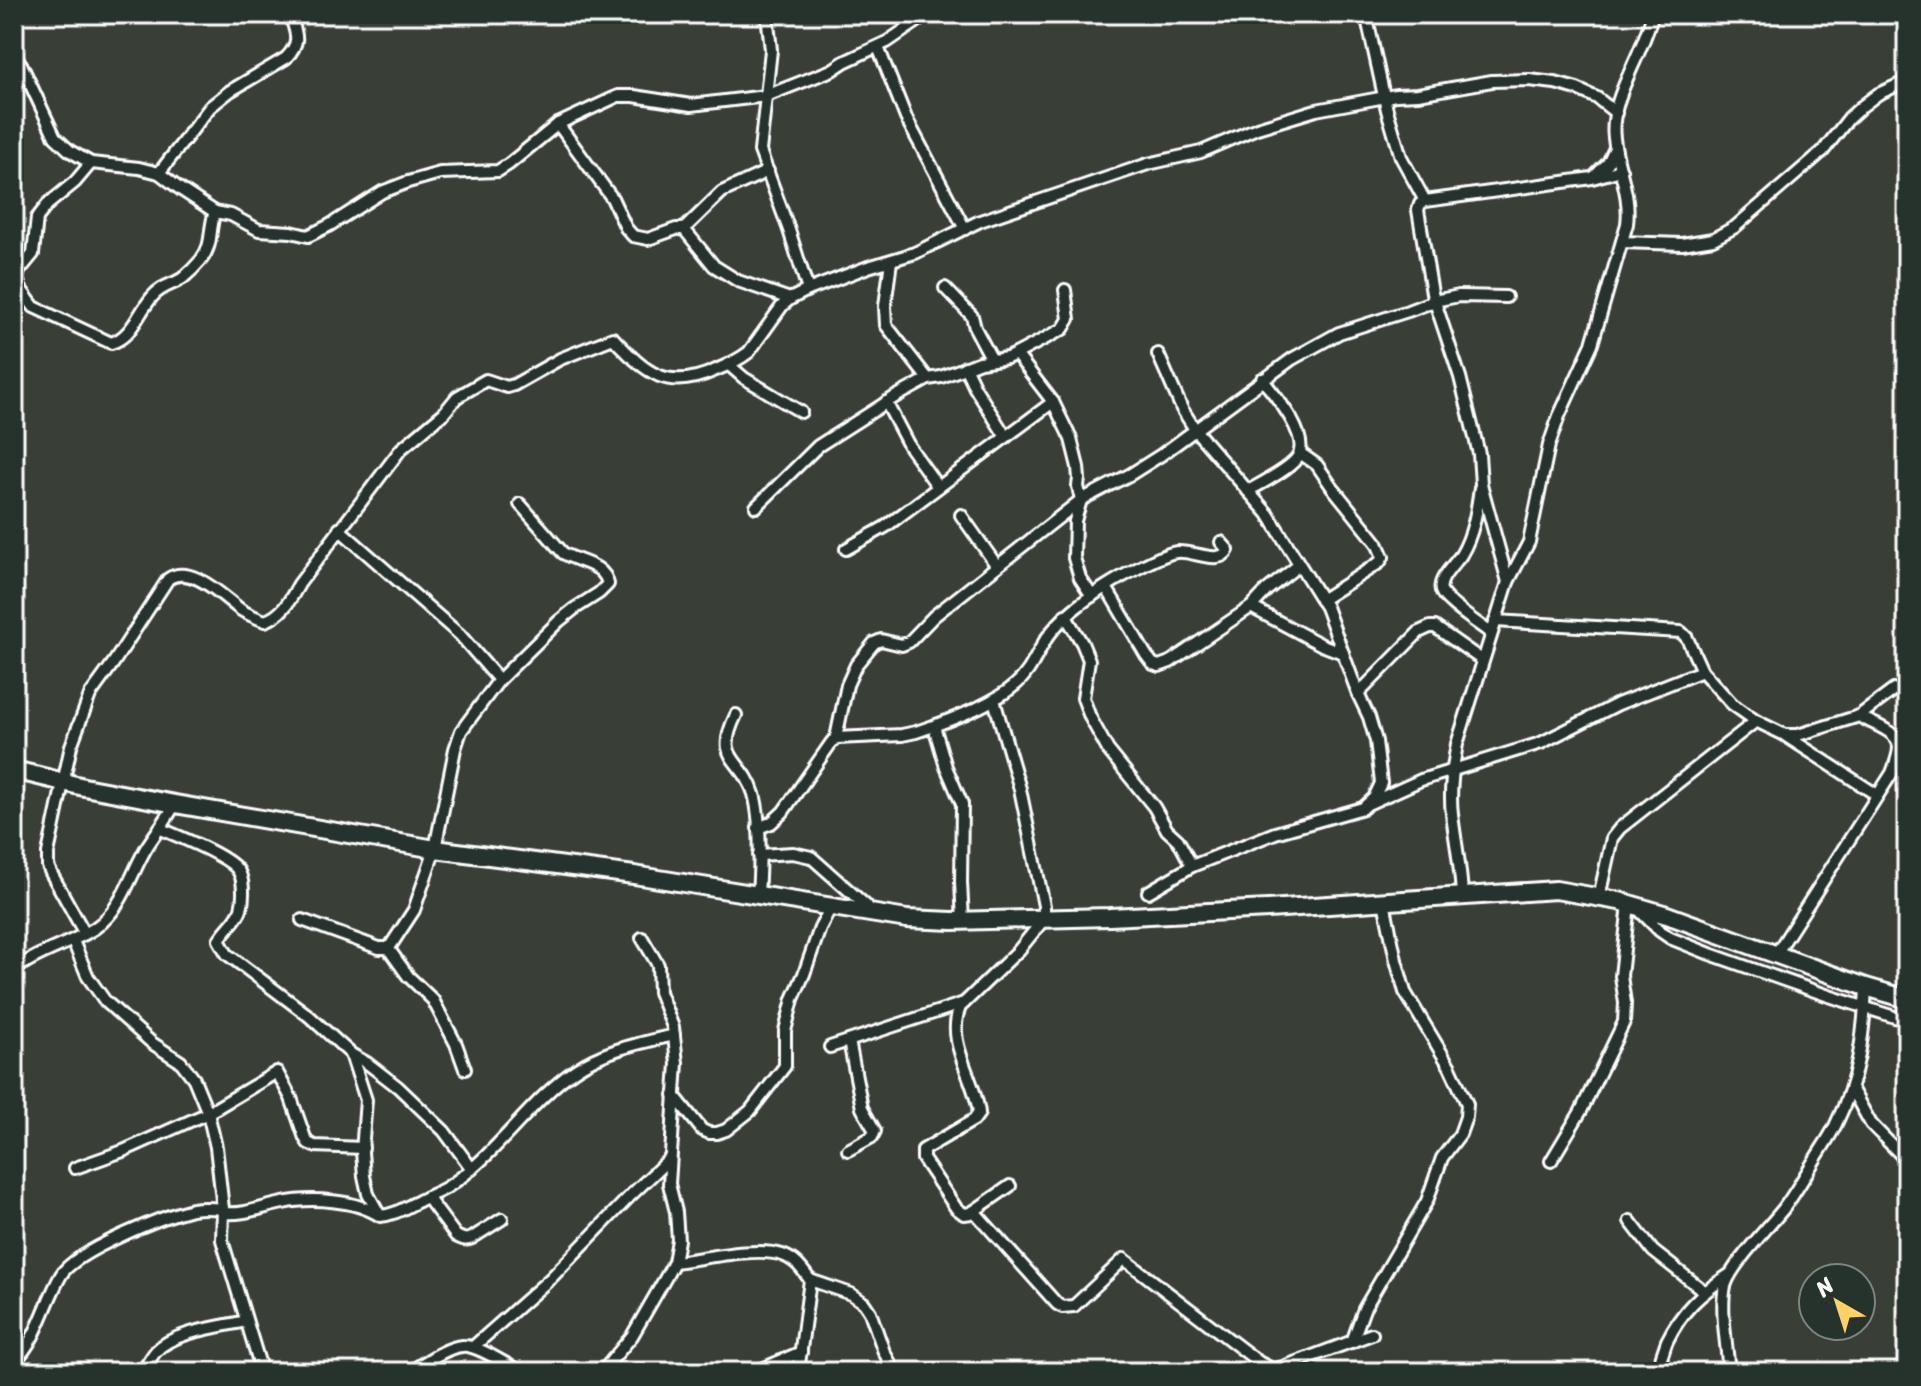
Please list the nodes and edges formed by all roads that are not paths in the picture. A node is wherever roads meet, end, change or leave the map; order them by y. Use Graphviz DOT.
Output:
graph roads {
  1 [pos="290,14"];
  2 [pos="767,14"];
  3 [pos="928,14"];
  4 [pos="1366,14"];
  5 [pos="1653,14"];
  6 [pos="878,47"];
  7 [pos="14,57"];
  8 [pos="1907,81"];
  9 [pos="766,96"];
  10 [pos="1384,97"];
  11 [pos="1616,113"];
  12 [pos="558,124"];
  13 [pos="1616,147"];
  14 [pos="91,163"];
  15 [pos="1621,170"];
  16 [pos="768,171"];
  17 [pos="159,173"];
  18 [pos="1592,178"];
  19 [pos="1425,201"];
  20 [pos="215,212"];
  21 [pos="684,229"];
  22 [pos="965,229"];
  23 [pos="1622,242"];
  24 [pos="891,261"];
  25 [pos="945,288"];
  26 [pos="808,290"];
  27 [pos="1065,290"];
  28 [pos="1506,297"];
  29 [pos="790,299"];
  30 [pos="1434,301"];
  31 [pos="1016,354"];
  32 [pos="1158,354"];
  33 [pos="992,360"];
  34 [pos="729,365"];
  35 [pos="965,367"];
  36 [pos="928,379"];
  37 [pos="1262,379"];
  38 [pos="886,402"];
  39 [pos="1053,402"];
  40 [pos="801,412"];
  41 [pos="1196,431"];
  42 [pos="1006,437"];
  43 [pos="1300,453"];
  44 [pos="1481,484"];
  45 [pos="938,487"];
  46 [pos="1248,491"];
  47 [pos="1081,500"];
  48 [pos="520,504"];
  49 [pos="756,507"];
  50 [pos="961,515"];
  51 [pos="339,529"];
  52 [pos="1221,542"];
  53 [pos="846,549"];
  54 [pos="1299,565"];
  55 [pos="997,566"];
  56 [pos="1508,582"];
  57 [pos="1106,587"];
  58 [pos="1092,596"];
  59 [pos="1321,600"];
  60 [pos="1251,607"];
  61 [pos="1065,615"];
  62 [pos="1495,621"];
  63 [pos="1491,633"];
  64 [pos="1343,653"];
  65 [pos="1482,660"];
  66 [pos="1702,671"];
  67 [pos="499,680"];
  68 [pos="1907,686"];
  69 [pos="1358,694"];
  70 [pos="994,700"];
  71 [pos="736,715"];
  72 [pos="1859,716"];
  73 [pos="1756,721"];
  74 [pos="934,726"];
  75 [pos="1785,735"];
  76 [pos="836,738"];
  77 [pos="1452,769"];
  78 [pos="14,770"];
  79 [pos="64,783"];
  80 [pos="1877,795"];
  81 [pos="175,804"];
  82 [pos="1369,804"];
  83 [pos="758,828"];
  84 [pos="161,829"];
  85 [pos="435,849"];
  86 [pos="759,855"];
  87 [pos="1192,866"];
  88 [pos="1148,892"];
  89 [pos="758,894"];
  90 [pos="1462,896"];
  91 [pos="1599,897"];
  92 [pos="1384,902"];
  93 [pos="1632,905"];
  94 [pos="831,907"];
  95 [pos="877,915"];
  96 [pos="1044,919"];
  97 [pos="302,920"];
  98 [pos="963,921"];
  99 [pos="85,934"];
  100 [pos="642,938"];
  101 [pos="73,941"];
  102 [pos="388,948"];
  103 [pos="1776,954"];
  104 [pos="14,970"];
  105 [pos="1866,987"];
  106 [pos="1907,999"];
  107 [pos="964,1003"];
  108 [pos="1865,1008"];
  109 [pos="1907,1021"];
  110 [pos="674,1035"];
  111 [pos="849,1041"];
  112 [pos="830,1047"];
  113 [pos="351,1054"];
  114 [pos="465,1069"];
  115 [pos="1851,1088"];
  116 [pos="674,1095"];
  117 [pos="208,1113"];
  118 [pos="363,1148"];
  119 [pos="848,1150"];
  120 [pos="669,1159"];
  121 [pos="1551,1161"];
  122 [pos="1907,1161"];
  123 [pos="75,1168"];
  124 [pos="472,1169"];
  125 [pos="1010,1186"];
  126 [pos="427,1197"];
  127 [pos="223,1211"];
  128 [pos="974,1211"];
  129 [pos="380,1216"];
  130 [pos="502,1219"];
  131 [pos="1630,1221"];
  132 [pos="674,1262"];
  133 [pos="1731,1274"];
  134 [pos="810,1280"];
  135 [pos="1704,1291"];
  136 [pos="246,1321"];
  137 [pos="1372,1334"];
  138 [pos="1352,1342"];
  139 [pos="473,1347"];
  140 [pos="801,1352"];
  141 [pos="14,1362"];
  142 [pos="142,1372"];
  143 [pos="262,1372"];
  144 [pos="409,1372"];
  145 [pos="521,1372"];
  146 [pos="602,1372"];
  147 [pos="755,1372"];
  148 [pos="798,1372"];
  149 [pos="895,1372"];
  150 [pos="1655,1372"];
  151 [pos="1729,1372"];
  1 -- 17 [label="street"];
  2 -- 9 [label="street"];
  3 -- 6 [label="street"];
  4 -- 10 [label="street"];
  5 -- 11 [label="street"];
  6 -- 9 [label="street"];
  6 -- 22 [label="street"];
  7 -- 14 [label="street"];
  8 -- 23 [label="street"];
  9 -- 12 [label="street"];
  9 -- 16 [label="street"];
  10 -- 11 [label="street"];
  10 -- 19 [label="street"];
  10 -- 22 [label="street"];
  11 -- 13 [label="street"];
  12 -- 20 [label="street"];
  12 -- 21 [label="street"];
  13 -- 15 [label="street"];
  13 -- 18 [label="street"];
  14 -- 17 [label="street"];
  14 -- 20 [label="street"];
  15 -- 18 [label="street"];
  15 -- 23 [label="street"];
  16 -- 21 [label="street"];
  16 -- 26 [label="street"];
  17 -- 20 [label="street"];
  18 -- 19 [label="street"];
  19 -- 30 [label="street"];
  21 -- 29 [label="street"];
  22 -- 24 [label="street"];
  23 -- 56 [label="street"];
  24 -- 26 [label="street"];
  24 -- 36 [label="street"];
  25 -- 33 [label="street"];
  26 -- 29 [label="street"];
  27 -- 31 [label="street"];
  28 -- 30 [label="street"];
  29 -- 34 [label="street"];
  30 -- 37 [label="street"];
  30 -- 44 [label="street"];
  31 -- 33 [label="street"];
  31 -- 39 [label="street"];
  32 -- 41 [label="street"];
  33 -- 35 [label="street"];
  34 -- 40 [label="street"];
  34 -- 51 [label="street"];
  35 -- 36 [label="street"];
  35 -- 42 [label="street"];
  36 -- 38 [label="street"];
  37 -- 41 [label="street"];
  37 -- 43 [label="street"];
  38 -- 45 [label="street"];
  38 -- 49 [label="street"];
  39 -- 42 [label="street"];
  39 -- 47 [label="street"];
  41 -- 46 [label="street"];
  41 -- 47 [label="street"];
  42 -- 45 [label="street"];
  43 -- 46 [label="street"];
  43 -- 59 [label="street"];
  44 -- 56 [label="street"];
  44 -- 63 [label="street"];
  45 -- 53 [label="street"];
  46 -- 54 [label="street"];
  47 -- 55 [label="street"];
  47 -- 58 [label="street"];
  48 -- 67 [label="street"];
  50 -- 55 [label="street"];
  51 -- 67 [label="street"];
  51 -- 79 [label="street"];
  52 -- 57 [label="street"];
  54 -- 59 [label="street"];
  54 -- 60 [label="street"];
  55 -- 76 [label="street"];
  56 -- 62 [label="street"];
  57 -- 58 [label="street"];
  57 -- 60 [label="street"];
  58 -- 61 [label="street"];
  59 -- 64 [label="street"];
  60 -- 64 [label="street"];
  61 -- 70 [label="street"];
  61 -- 87 [label="street"];
  62 -- 63 [label="street"];
  62 -- 66 [label="street"];
  63 -- 65 [label="street"];
  64 -- 69 [label="street"];
  65 -- 69 [label="street"];
  65 -- 77 [label="street"];
  66 -- 73 [label="street"];
  66 -- 77 [label="street"];
  67 -- 85 [label="street"];
  68 -- 72 [label="street"];
  69 -- 82 [label="street"];
  70 -- 74 [label="street"];
  70 -- 96 [label="street"];
  71 -- 83 [label="street"];
  72 -- 75 [label="street"];
  72 -- 80 [label="street"];
  73 -- 75 [label="street"];
  73 -- 91 [label="street"];
  74 -- 76 [label="street"];
  74 -- 98 [label="street"];
  75 -- 80 [label="street"];
  76 -- 83 [label="street"];
  77 -- 82 [label="street"];
  77 -- 90 [label="street"];
  78 -- 79 [label="main road"];
  79 -- 81 [label="main road"];
  79 -- 99 [label="street"];
  80 -- 103 [label="street"];
  81 -- 84 [label="street"];
  81 -- 85 [label="main road"];
  82 -- 87 [label="street"];
  83 -- 86 [label="street"];
  84 -- 99 [label="street"];
  84 -- 113 [label="street"];
  85 -- 89 [label="main road"];
  85 -- 102 [label="street"];
  86 -- 89 [label="street"];
  86 -- 95 [label="street"];
  87 -- 88 [label="street"];
  89 -- 94 [label="main road"];
  90 -- 91 [label="main road"];
  90 -- 92 [label="main road"];
  91 -- 93 [label="main road"];
  92 -- 96 [label="main road"];
  92 -- 138 [label="street"];
  93 -- 103 [label="main road"];
  93 -- 108 [label="street"];
  93 -- 121 [label="street"];
  94 -- 95 [label="main road"];
  94 -- 116 [label="street"];
  95 -- 98 [label="main road"];
  96 -- 98 [label="main road"];
  96 -- 107 [label="street"];
  97 -- 102 [label="street"];
  99 -- 101 [label="street"];
  100 -- 110 [label="street"];
  101 -- 104 [label="street"];
  101 -- 117 [label="street"];
  102 -- 114 [label="street"];
  103 -- 105 [label="main road"];
  105 -- 106 [label="main road"];
  105 -- 108 [label="street"];
  107 -- 111 [label="street"];
  107 -- 128 [label="street"];
  108 -- 109 [label="street"];
  108 -- 115 [label="street"];
  110 -- 116 [label="street"];
  110 -- 124 [label="street"];
  111 -- 112 [label="street"];
  111 -- 119 [label="street"];
  113 -- 118 [label="street"];
  113 -- 124 [label="street"];
  115 -- 122 [label="street"];
  115 -- 133 [label="street"];
  116 -- 120 [label="street"];
  117 -- 118 [label="street"];
  117 -- 123 [label="street"];
  117 -- 127 [label="street"];
  118 -- 129 [label="street"];
  120 -- 132 [label="street"];
  120 -- 139 [label="street"];
  124 -- 126 [label="street"];
  125 -- 128 [label="street"];
  126 -- 129 [label="street"];
  126 -- 130 [label="street"];
  127 -- 129 [label="street"];
  127 -- 136 [label="street"];
  127 -- 141 [label="street"];
  128 -- 138 [label="street"];
  131 -- 135 [label="street"];
  132 -- 134 [label="street"];
  132 -- 146 [label="street"];
  133 -- 135 [label="street"];
  133 -- 151 [label="street"];
  134 -- 140 [label="street"];
  134 -- 149 [label="street"];
  135 -- 150 [label="street"];
  136 -- 142 [label="street"];
  136 -- 143 [label="street"];
  137 -- 138 [label="street"];
  139 -- 144 [label="street"];
  139 -- 145 [label="street"];
  140 -- 147 [label="street"];
  140 -- 148 [label="street"];
}
